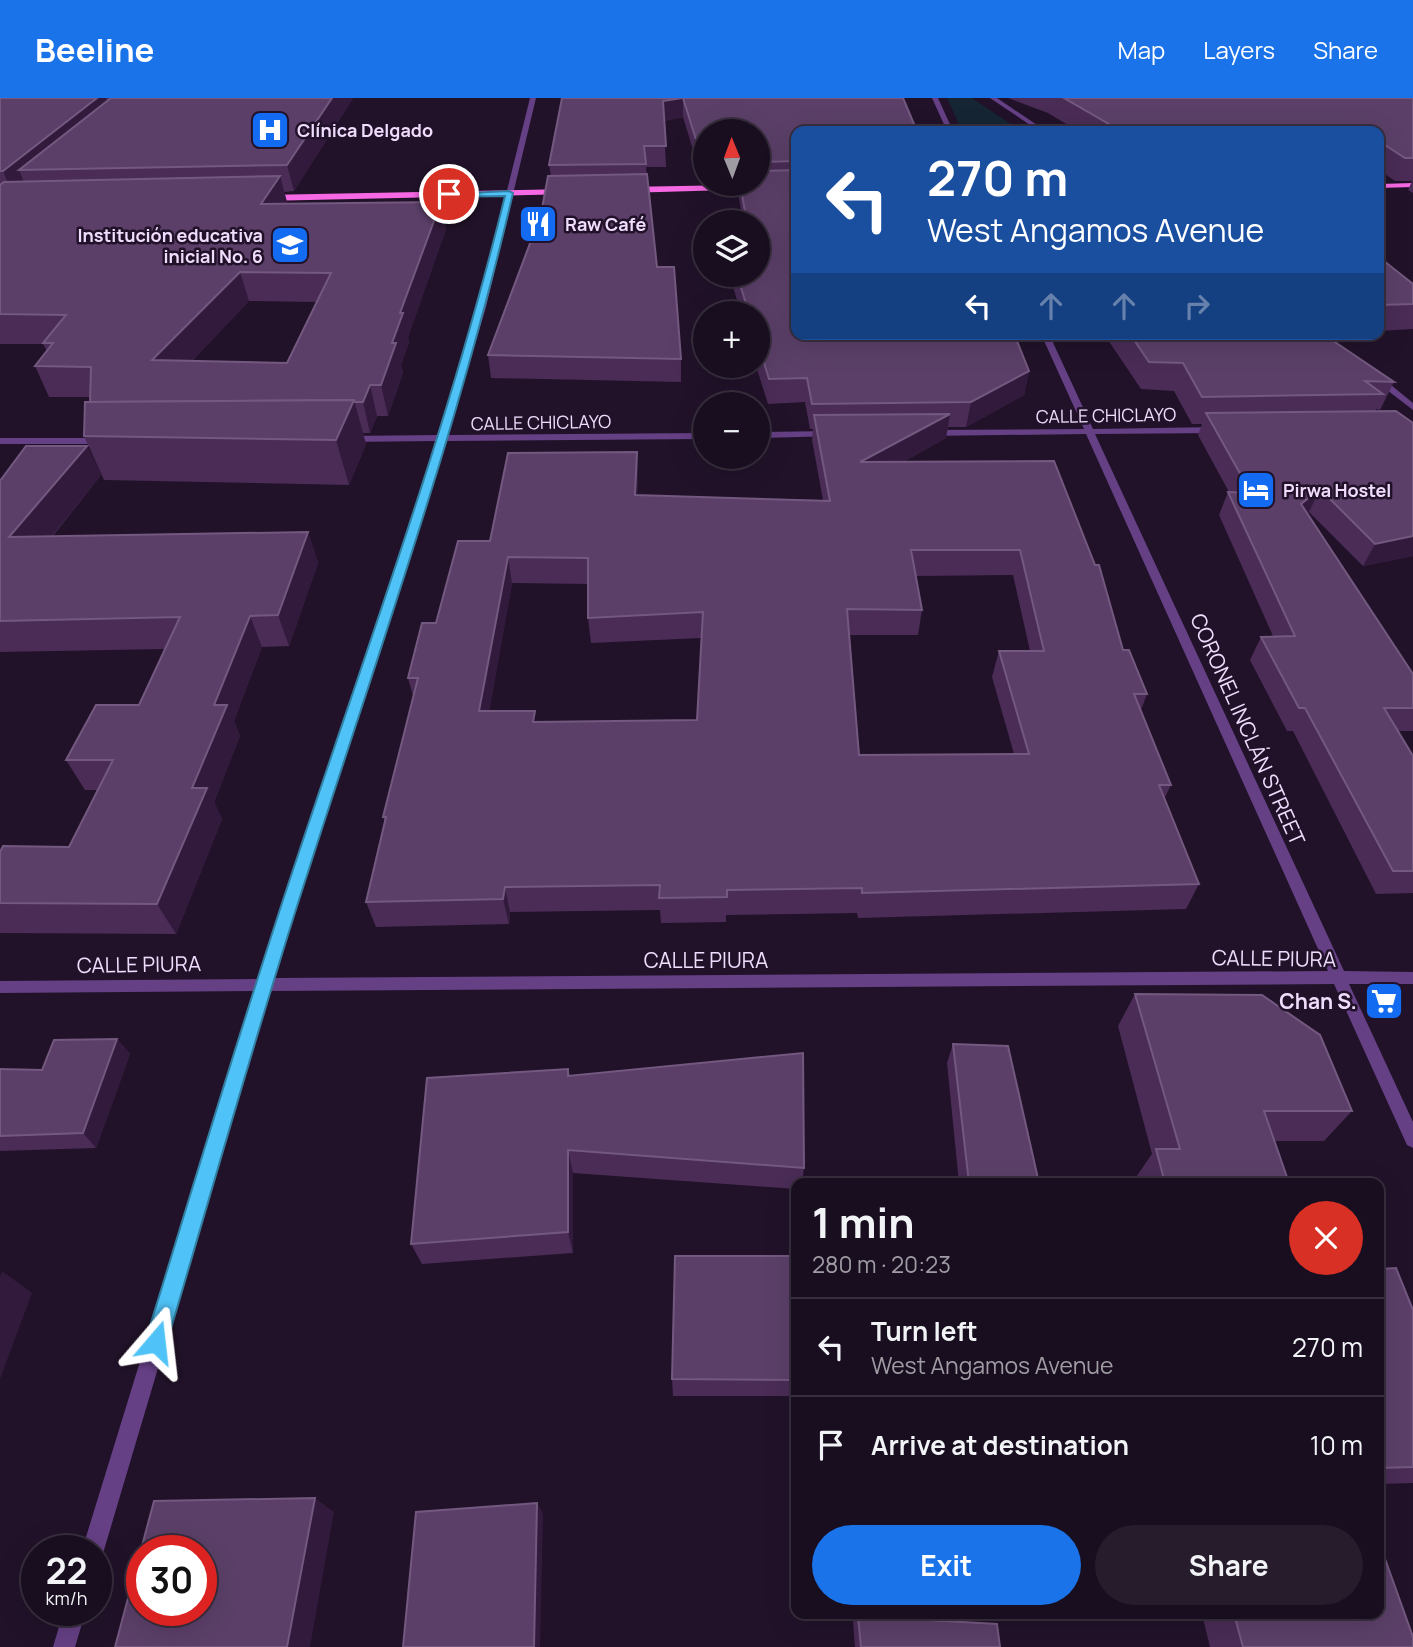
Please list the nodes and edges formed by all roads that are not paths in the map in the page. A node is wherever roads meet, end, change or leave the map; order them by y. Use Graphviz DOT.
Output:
graph roads {
  1 [pos="533,98"];
  2 [pos="935,98"];
  3 [pos="993,98"];
  4 [pos="948,126"];
  5 [pos="1035,126"];
  6 [pos="1413,185"];
  7 [pos="791,186"];
  8 [pos="1384,186"];
  9 [pos="584,191"];
  10 [pos="611,191"];
  11 [pos="251,198"];
  12 [pos="508,198"];
  13 [pos="570,202"];
  14 [pos="256,209"];
  15 [pos="1048,340"];
  16 [pos="1364,368"];
  17 [pos="1413,407"];
  18 [pos="1229,429"];
  19 [pos="1091,431"];
  20 [pos="911,433"];
  21 [pos="841,434"];
  22 [pos="770,435"];
  23 [pos="693,436"];
  24 [pos="332,439"];
  25 [pos="443,439"];
  26 [pos="111,440"];
  27 [pos="0,441"];
  28 [pos="1413,978"];
  29 [pos="1340,980"];
  30 [pos="264,984"];
  31 [pos="0,987"];
  32 [pos="1413,1140"];
  33 [pos="98,1535"];
  34 [pos="70,1626"];
  35 [pos="64,1647"];
  1 -- 12 [label="street"];
  2 -- 4 [label="street"];
  3 -- 5 [label="street"];
  6 -- 8 [label="main road"];
  7 -- 10 [label="main road"];
  9 -- 12 [label="main road"];
  11 -- 12 [label="main road"];
  12 -- 13 [label="main road"];
  12 -- 14 [label="main road"];
  12 -- 25 [label="street"];
  15 -- 19 [label="street, CORONEL INCLÁN STREET"];
  16 -- 17 [label="street"];
  18 -- 19 [label="street, CALLE CHICLAYO"];
  19 -- 20 [label="street, CALLE CHICLAYO"];
  19 -- 29 [label="street, CORONEL INCLÁN STREET"];
  21 -- 22 [label="street"];
  23 -- 25 [label="street, CALLE CHICLAYO"];
  24 -- 25 [label="street, CALLE CHICLAYO"];
  25 -- 30 [label="street"];
  26 -- 27 [label="street"];
  28 -- 29 [label="street, CALLE PIURA"];
  29 -- 30 [label="street, CALLE PIURA"];
  29 -- 32 [label="street, CORONEL INCLÁN STREET"];
  30 -- 31 [label="street, CALLE PIURA"];
  30 -- 33 [label="street"];
  34 -- 35 [label="street"];
}
